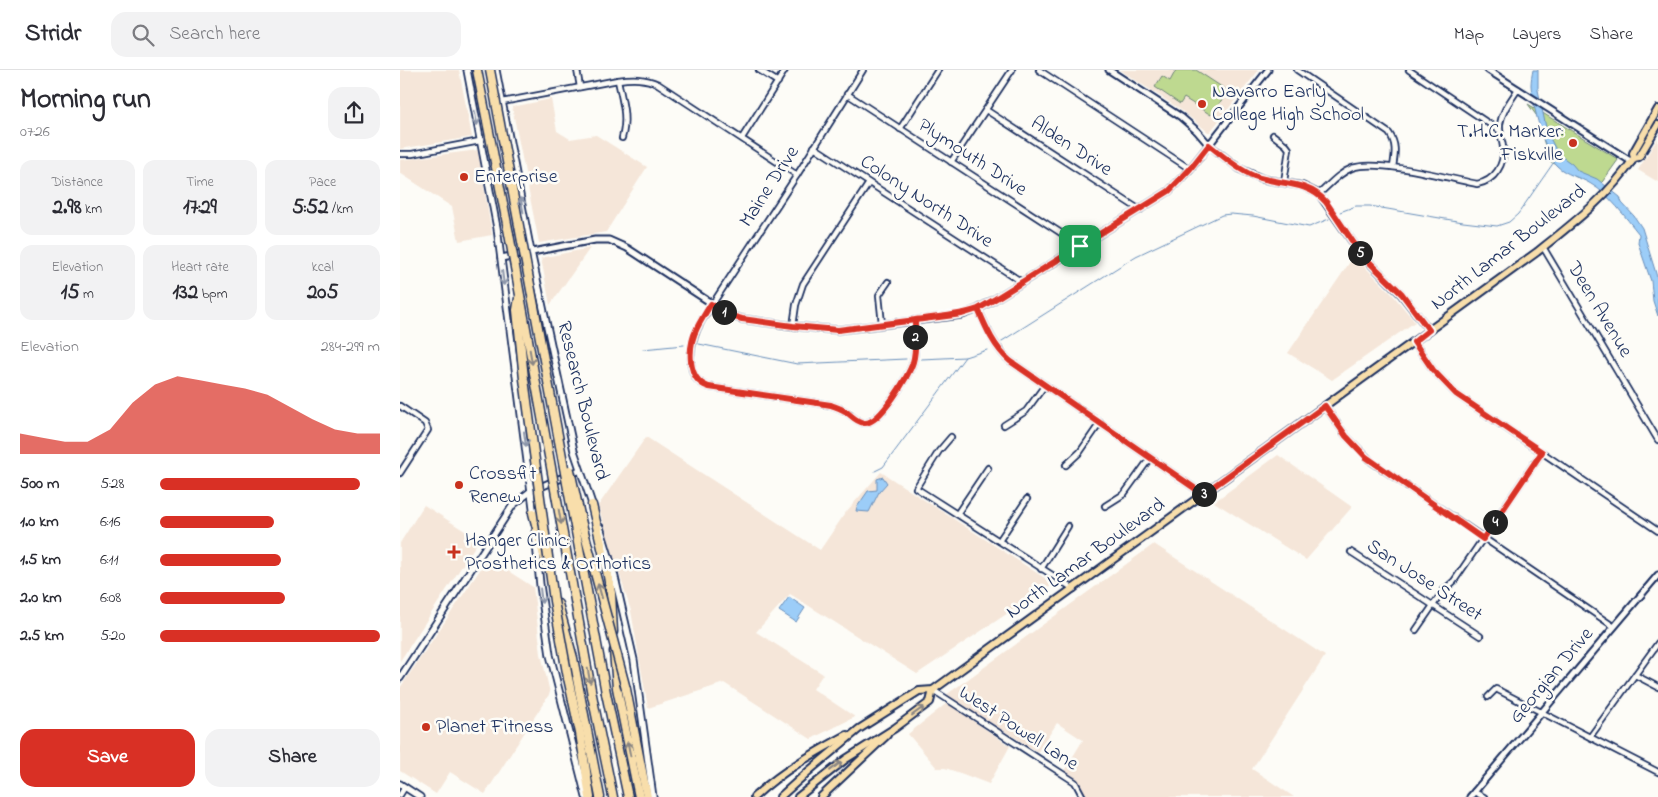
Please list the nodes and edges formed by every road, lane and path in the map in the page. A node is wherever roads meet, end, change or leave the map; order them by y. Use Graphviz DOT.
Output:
graph roads {
  1 [pos="467,70"];
  2 [pos="477,70"];
  3 [pos="490,70"];
  4 [pos="496,70"];
  5 [pos="577,70"];
  6 [pos="759,70"];
  7 [pos="785,70"];
  8 [pos="863,70"];
  9 [pos="938,70"];
  10 [pos="1012,70"];
  11 [pos="1039,70"];
  12 [pos="1108,70"];
  13 [pos="1268,70"];
  14 [pos="1297,70"];
  15 [pos="1409,70"];
  16 [pos="1488,70"];
  17 [pos="618,80"];
  18 [pos="778,82"];
  19 [pos="580,87"];
  20 [pos="1518,89"];
  21 [pos="847,94"];
  22 [pos="502,102"];
  23 [pos="1658,109"];
  24 [pos="986,110"];
  25 [pos="1658,125"];
  26 [pos="900,129"];
  27 [pos="1500,131"];
  28 [pos="1273,136"];
  29 [pos="622,138"];
  30 [pos="742,138"];
  31 [pos="480,141"];
  32 [pos="1209,145"];
  33 [pos="814,147"];
  34 [pos="400,154"];
  35 [pos="1633,160"];
  36 [pos="951,162"];
  37 [pos="1393,167"];
  38 [pos="1190,169"];
  39 [pos="797,175"];
  40 [pos="1284,182"];
  41 [pos="869,184"];
  42 [pos="1320,194"];
  43 [pos="1140,210"];
  44 [pos="530,244"];
  45 [pos="1080,246"];
  46 [pos="1543,247"];
  47 [pos="531,252"];
  48 [pos="523,254"];
  49 [pos="501,258"];
  50 [pos="888,282"];
  51 [pos="1022,282"];
  52 [pos="520,291"];
  53 [pos="711,304"];
  54 [pos="978,309"];
  55 [pos="915,320"];
  56 [pos="882,324"];
  57 [pos="793,326"];
  58 [pos="1429,330"];
  59 [pos="1414,342"];
  60 [pos="1045,385"];
  61 [pos="400,406"];
  62 [pos="1325,406"];
  63 [pos="1100,423"];
  64 [pos="1004,426"];
  65 [pos="951,437"];
  66 [pos="1658,440"];
  67 [pos="560,442"];
  68 [pos="1542,452"];
  69 [pos="1150,458"];
  70 [pos="1066,465"];
  71 [pos="988,468"];
  72 [pos="580,470"];
  73 [pos="400,473"];
  74 [pos="531,491"];
  75 [pos="1203,494"];
  76 [pos="1027,499"];
  77 [pos="592,505"];
  78 [pos="1106,506"];
  79 [pos="533,513"];
  80 [pos="957,514"];
  81 [pos="1068,526"];
  82 [pos="1658,531"];
  83 [pos="1483,539"];
  84 [pos="999,541"];
  85 [pos="1351,552"];
  86 [pos="1041,569"];
  87 [pos="1658,575"];
  88 [pos="1074,589"];
  89 [pos="1431,605"];
  90 [pos="1613,626"];
  91 [pos="1416,630"];
  92 [pos="1480,636"];
  93 [pos="1658,643"];
  94 [pos="1635,675"];
  95 [pos="400,678"];
  96 [pos="1658,686"];
  97 [pos="932,690"];
  98 [pos="1488,697"];
  99 [pos="1542,712"];
  100 [pos="895,728"];
  101 [pos="859,729"];
  102 [pos="1590,737"];
  103 [pos="1658,772"];
  104 [pos="402,786"];
  105 [pos="1474,792"];
  106 [pos="400,795"];
  107 [pos="420,797"];
  108 [pos="586,797"];
  109 [pos="590,797"];
  110 [pos="600,797"];
  111 [pos="613,797"];
  112 [pos="628,797"];
  113 [pos="639,797"];
  114 [pos="647,797"];
  115 [pos="653,797"];
  116 [pos="754,797"];
  117 [pos="780,797"];
  118 [pos="798,797"];
  119 [pos="821,797"];
  120 [pos="1082,797"];
  121 [pos="1470,797"];
  122 [pos="1484,797"];
  1 -- 31 [label="main road, one-way"];
  2 -- 52 [label="highway, bridge"];
  3 -- 67 [label="highway, bridge"];
  4 -- 22 [label="main road, Research Boulevard"];
  5 -- 19 [label="street"];
  6 -- 18 [label="street"];
  7 -- 18 [label="street"];
  8 -- 21 [label="street, Maine Drive"];
  9 -- 26 [label="street"];
  10 -- 24 [label="street"];
  11 -- 38 [label="street"];
  12 -- 32 [label="street"];
  13 -- 32 [label="street"];
  14 -- 37 [label="street"];
  15 -- 27 [label="street"];
  16 -- 20 [label="street"];
  17 -- 19 [label="street"];
  17 -- 29 [label="street"];
  17 -- 30 [label="street"];
  18 -- 30 [label="street"];
  19 -- 22 [label="street"];
  20 -- 27 [label="street"];
  20 -- 35 [label="street"];
  21 -- 26 [label="street, Plymouth Drive"];
  21 -- 33 [label="street, Maine Drive"];
  44 -- 22 [label="main road, Research Boulevard, one-way"];
  23 -- 35 [label="main road, North Lamar Boulevard"];
  24 -- 36 [label="street"];
  24 -- 43 [label="street, Alden Drive"];
  25 -- 35 [label="main road, North Lamar Boulevard"];
  26 -- 36 [label="street, Plymouth Drive"];
  27 -- 37 [label="street"];
  28 -- 40 [label="street"];
  30 -- 39 [label="street"];
  31 -- 34 [label="street"];
  31 -- 49 [label="main road"];
  32 -- 38 [label="street"];
  32 -- 40 [label="street"];
  33 -- 39 [label="street, Maine Drive"];
  33 -- 41 [label="street, Colony North Drive"];
  35 -- 46 [label="main road, North Lamar Boulevard"];
  36 -- 45 [label="street, Plymouth Drive"];
  37 -- 42 [label="street"];
  38 -- 43 [label="street"];
  39 -- 53 [label="street, Maine Drive"];
  40 -- 42 [label="street"];
  41 -- 51 [label="street, Colony North Drive"];
  41 -- 57 [label="street"];
  42 -- 58 [label="street"];
  43 -- 45 [label="street"];
  44 -- 47 [label="main road, Research Boulevard"];
  44 -- 48 [label="main road"];
  45 -- 51 [label="street"];
  46 -- 58 [label="main road, North Lamar Boulevard"];
  46 -- 66 [label="street, Deen Avenue"];
  47 -- 48 [label="street"];
  47 -- 53 [label="street"];
  47 -- 72 [label="main road, Research Boulevard"];
  48 -- 49 [label="street"];
  49 -- 74 [label="main road, one-way"];
  50 -- 56 [label="street"];
  51 -- 54 [label="street"];
  52 -- 109 [label="highway, bridge"];
  52 -- 111 [label="highway, one-way, bridge"];
  53 -- 55 [label="street, Maine Drive"];
  53 -- 57 [label="street"];
  54 -- 55 [label="street"];
  54 -- 60 [label="street"];
  55 -- 56 [label="street"];
  56 -- 57 [label="street"];
  58 -- 59 [label="main road, North Lamar Boulevard"];
  59 -- 62 [label="main road, North Lamar Boulevard"];
  59 -- 68 [label="street"];
  60 -- 63 [label="street"];
  60 -- 64 [label="street"];
  61 -- 73 [label="street"];
  62 -- 75 [label="main road, North Lamar Boulevard"];
  62 -- 83 [label="street"];
  63 -- 69 [label="street"];
  63 -- 70 [label="street"];
  65 -- 80 [label="street"];
  67 -- 112 [label="highway, bridge"];
  114 -- 67 [label="highway, one-way, bridge"];
  68 -- 82 [label="street"];
  68 -- 83 [label="street"];
  69 -- 75 [label="street"];
  69 -- 78 [label="street"];
  71 -- 80 [label="street"];
  72 -- 74 [label="main road"];
  72 -- 77 [label="main road, Research Boulevard"];
  74 -- 79 [label="main road"];
  74 -- 95 [label="main road"];
  75 -- 88 [label="main road, North Lamar Boulevard"];
  76 -- 84 [label="street"];
  113 -- 77 [label="highway, one-way"];
  77 -- 115 [label="main road, Research Boulevard"];
  79 -- 108 [label="main road, one-way"];
  79 -- 110 [label="highway"];
  80 -- 84 [label="street"];
  81 -- 86 [label="street"];
  83 -- 89 [label="street"];
  83 -- 90 [label="street"];
  84 -- 86 [label="street"];
  85 -- 89 [label="street, San Jose Street"];
  86 -- 88 [label="street"];
  87 -- 90 [label="street, Georgian Drive"];
  88 -- 97 [label="main road, North Lamar Boulevard"];
  89 -- 91 [label="street"];
  89 -- 92 [label="street, San Jose Street"];
  90 -- 99 [label="street, Georgian Drive"];
  93 -- 94 [label="street"];
  94 -- 96 [label="street"];
  94 -- 102 [label="street"];
  100 -- 97 [label="main road, North Lamar Boulevard, one-way"];
  97 -- 101 [label="main road, North Lamar Boulevard"];
  97 -- 120 [label="street, West Powell Lane"];
  98 -- 99 [label="street"];
  99 -- 102 [label="street"];
  99 -- 105 [label="street, Georgian Drive"];
  118 -- 100 [label="main road, North Lamar Boulevard, one-way"];
  100 -- 119 [label="main road"];
  101 -- 116 [label="main road"];
  101 -- 117 [label="main road, North Lamar Boulevard"];
  102 -- 103 [label="street"];
  104 -- 106 [label="street"];
  104 -- 107 [label="main road"];
  105 -- 121 [label="street, Georgian Drive"];
  105 -- 122 [label="street"];
}
